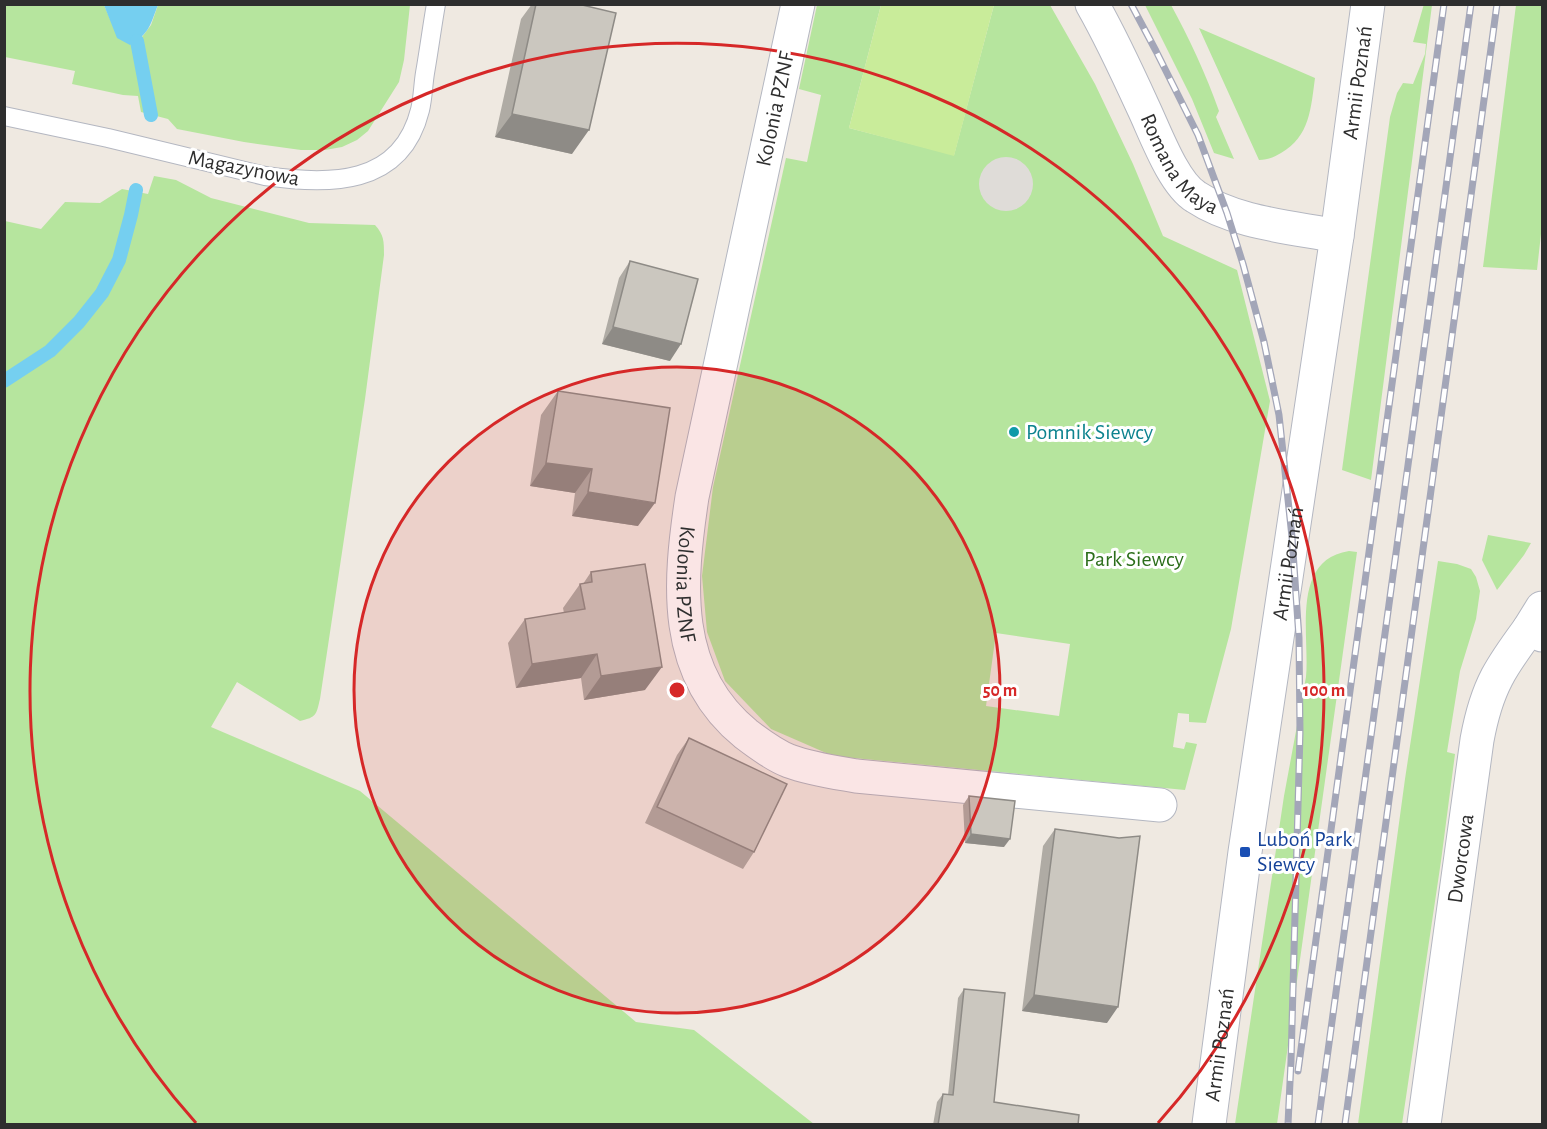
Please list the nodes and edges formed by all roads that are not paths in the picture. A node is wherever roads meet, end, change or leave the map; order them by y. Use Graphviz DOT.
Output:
graph roads {
  1 [pos="436,4"];
  2 [pos="798,4"];
  3 [pos="1092,4"];
  4 [pos="1368,4"];
  5 [pos="4,116"];
  6 [pos="1337,236"];
  7 [pos="1540,618"];
  8 [pos="1160,805"];
  9 [pos="1209,1125"];
  10 [pos="1424,1125"];
  1 -- 5 [label="lane, Magazynowa"];
  2 -- 8 [label="street, Kolonia PZNF"];
  3 -- 6 [label="street, Romana Maya"];
  4 -- 6 [label="street, Armii Poznań"];
  6 -- 9 [label="street, Armii Poznań"];
  7 -- 10 [label="street, Dworcowa"];
}
